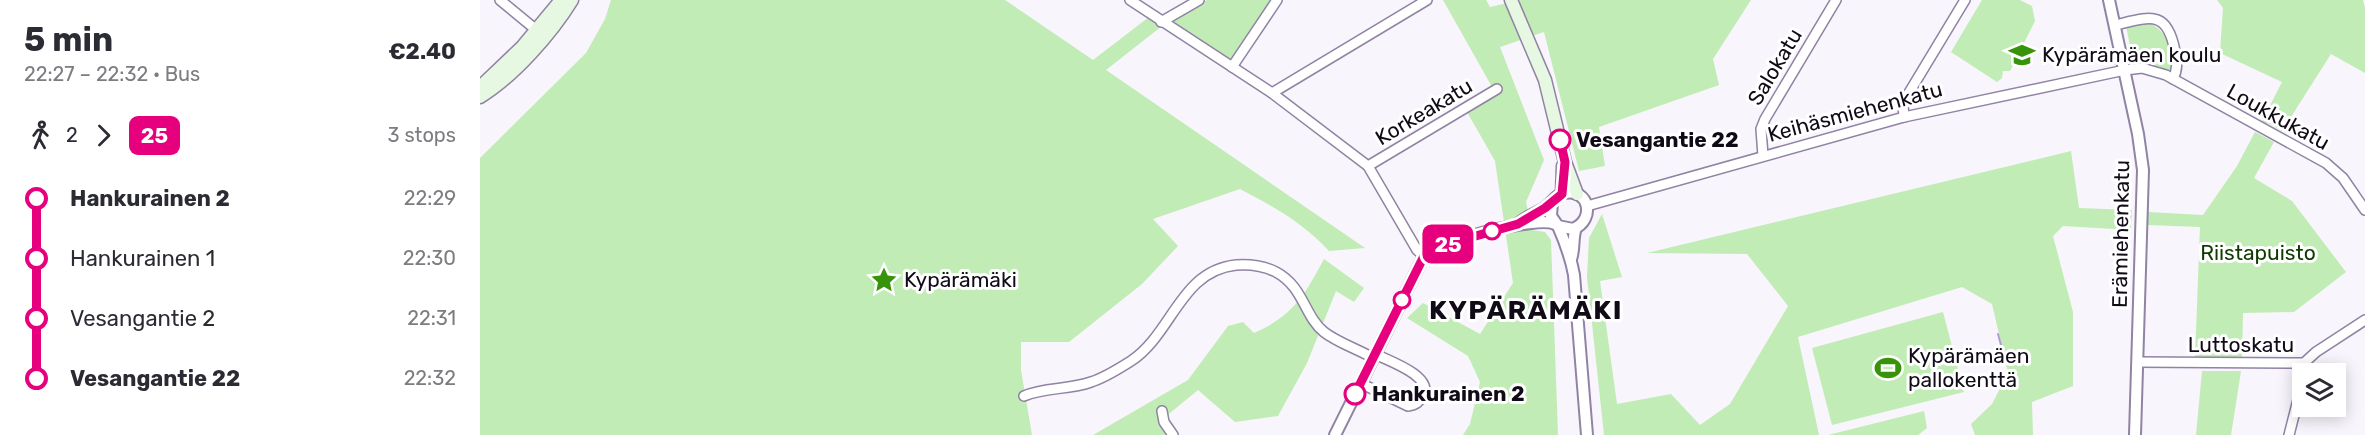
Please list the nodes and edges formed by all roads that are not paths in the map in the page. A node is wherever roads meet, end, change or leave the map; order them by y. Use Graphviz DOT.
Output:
graph roads {
  1 [pos="500,0"];
  2 [pos="561,0"];
  3 [pos="572,0"];
  4 [pos="1130,0"];
  5 [pos="1199,0"];
  6 [pos="1277,0"];
  7 [pos="1427,0"];
  8 [pos="1511,0"];
  9 [pos="1836,0"];
  10 [pos="1965,0"];
  11 [pos="2109,0"];
  12 [pos="1161,22"];
  13 [pos="2115,25"];
  14 [pos="540,34"];
  15 [pos="1232,67"];
  16 [pos="2125,70"];
  17 [pos="2173,79"];
  18 [pos="480,87"];
  19 [pos="1497,89"];
  20 [pos="1272,93"];
  21 [pos="480,97"];
  22 [pos="1904,117"];
  23 [pos="1763,156"];
  24 [pos="1565,162"];
  25 [pos="1368,166"];
  26 [pos="1577,194"];
  27 [pos="1557,198"];
  28 [pos="1592,204"];
  29 [pos="2365,210"];
  30 [pos="1518,224"];
  31 [pos="1557,225"];
  32 [pos="1576,228"];
  33 [pos="1424,256"];
  34 [pos="1571,258"];
  35 [pos="2365,320"];
  36 [pos="1374,356"];
  37 [pos="2138,362"];
  38 [pos="2304,363"];
  39 [pos="1360,383"];
  40 [pos="1024,396"];
  41 [pos="1162,411"];
  42 [pos="2294,417"];
  43 [pos="1173,435"];
  44 [pos="1335,435"];
  45 [pos="1587,435"];
  46 [pos="2135,435"];
  47 [pos="2289,435"];
  1 -- 14 [label="street"];
  2 -- 14 [label="main road"];
  3 -- 14 [label="main road"];
  4 -- 12 [label="street"];
  5 -- 12 [label="street"];
  6 -- 15 [label="street"];
  7 -- 20 [label="street"];
  8 -- 24 [label="main road"];
  9 -- 23 [label="street, Salokatu"];
  10 -- 22 [label="street"];
  11 -- 13 [label="street, Erämiehenkatu"];
  12 -- 15 [label="street"];
  13 -- 16 [label="street, Erämiehenkatu"];
  13 -- 17 [label="street"];
  14 -- 18 [label="main road"];
  14 -- 21 [label="main road"];
  15 -- 20 [label="street"];
  16 -- 17 [label="street, Loukkukatu"];
  16 -- 22 [label="street, Keihäsmiehenkatu"];
  16 -- 37 [label="street, Erämiehenkatu"];
  17 -- 29 [label="street, Loukkukatu"];
  19 -- 25 [label="street, Korkeakatu"];
  20 -- 25 [label="street"];
  22 -- 23 [label="street, Keihäsmiehenkatu"];
  23 -- 28 [label="street, Keihäsmiehenkatu"];
  24 -- 26 [label="main road"];
  24 -- 27 [label="main road"];
  25 -- 33 [label="street"];
  26 -- 27 [label="street"];
  26 -- 28 [label="street"];
  27 -- 30 [label="street"];
  27 -- 31 [label="street"];
  28 -- 32 [label="street"];
  30 -- 31 [label="street"];
  30 -- 33 [label="street"];
  31 -- 32 [label="street"];
  31 -- 34 [label="street"];
  32 -- 34 [label="street"];
  33 -- 36 [label="street"];
  34 -- 45 [label="street"];
  35 -- 38 [label="street, Luttoskatu"];
  36 -- 39 [label="street"];
  36 -- 39 [label="street"];
  36 -- 40 [label="street"];
  37 -- 38 [label="street, Luttoskatu"];
  37 -- 46 [label="street, Erämiehenkatu"];
  39 -- 44 [label="street"];
  41 -- 43 [label="street"];
  42 -- 47 [label="street"];
}
